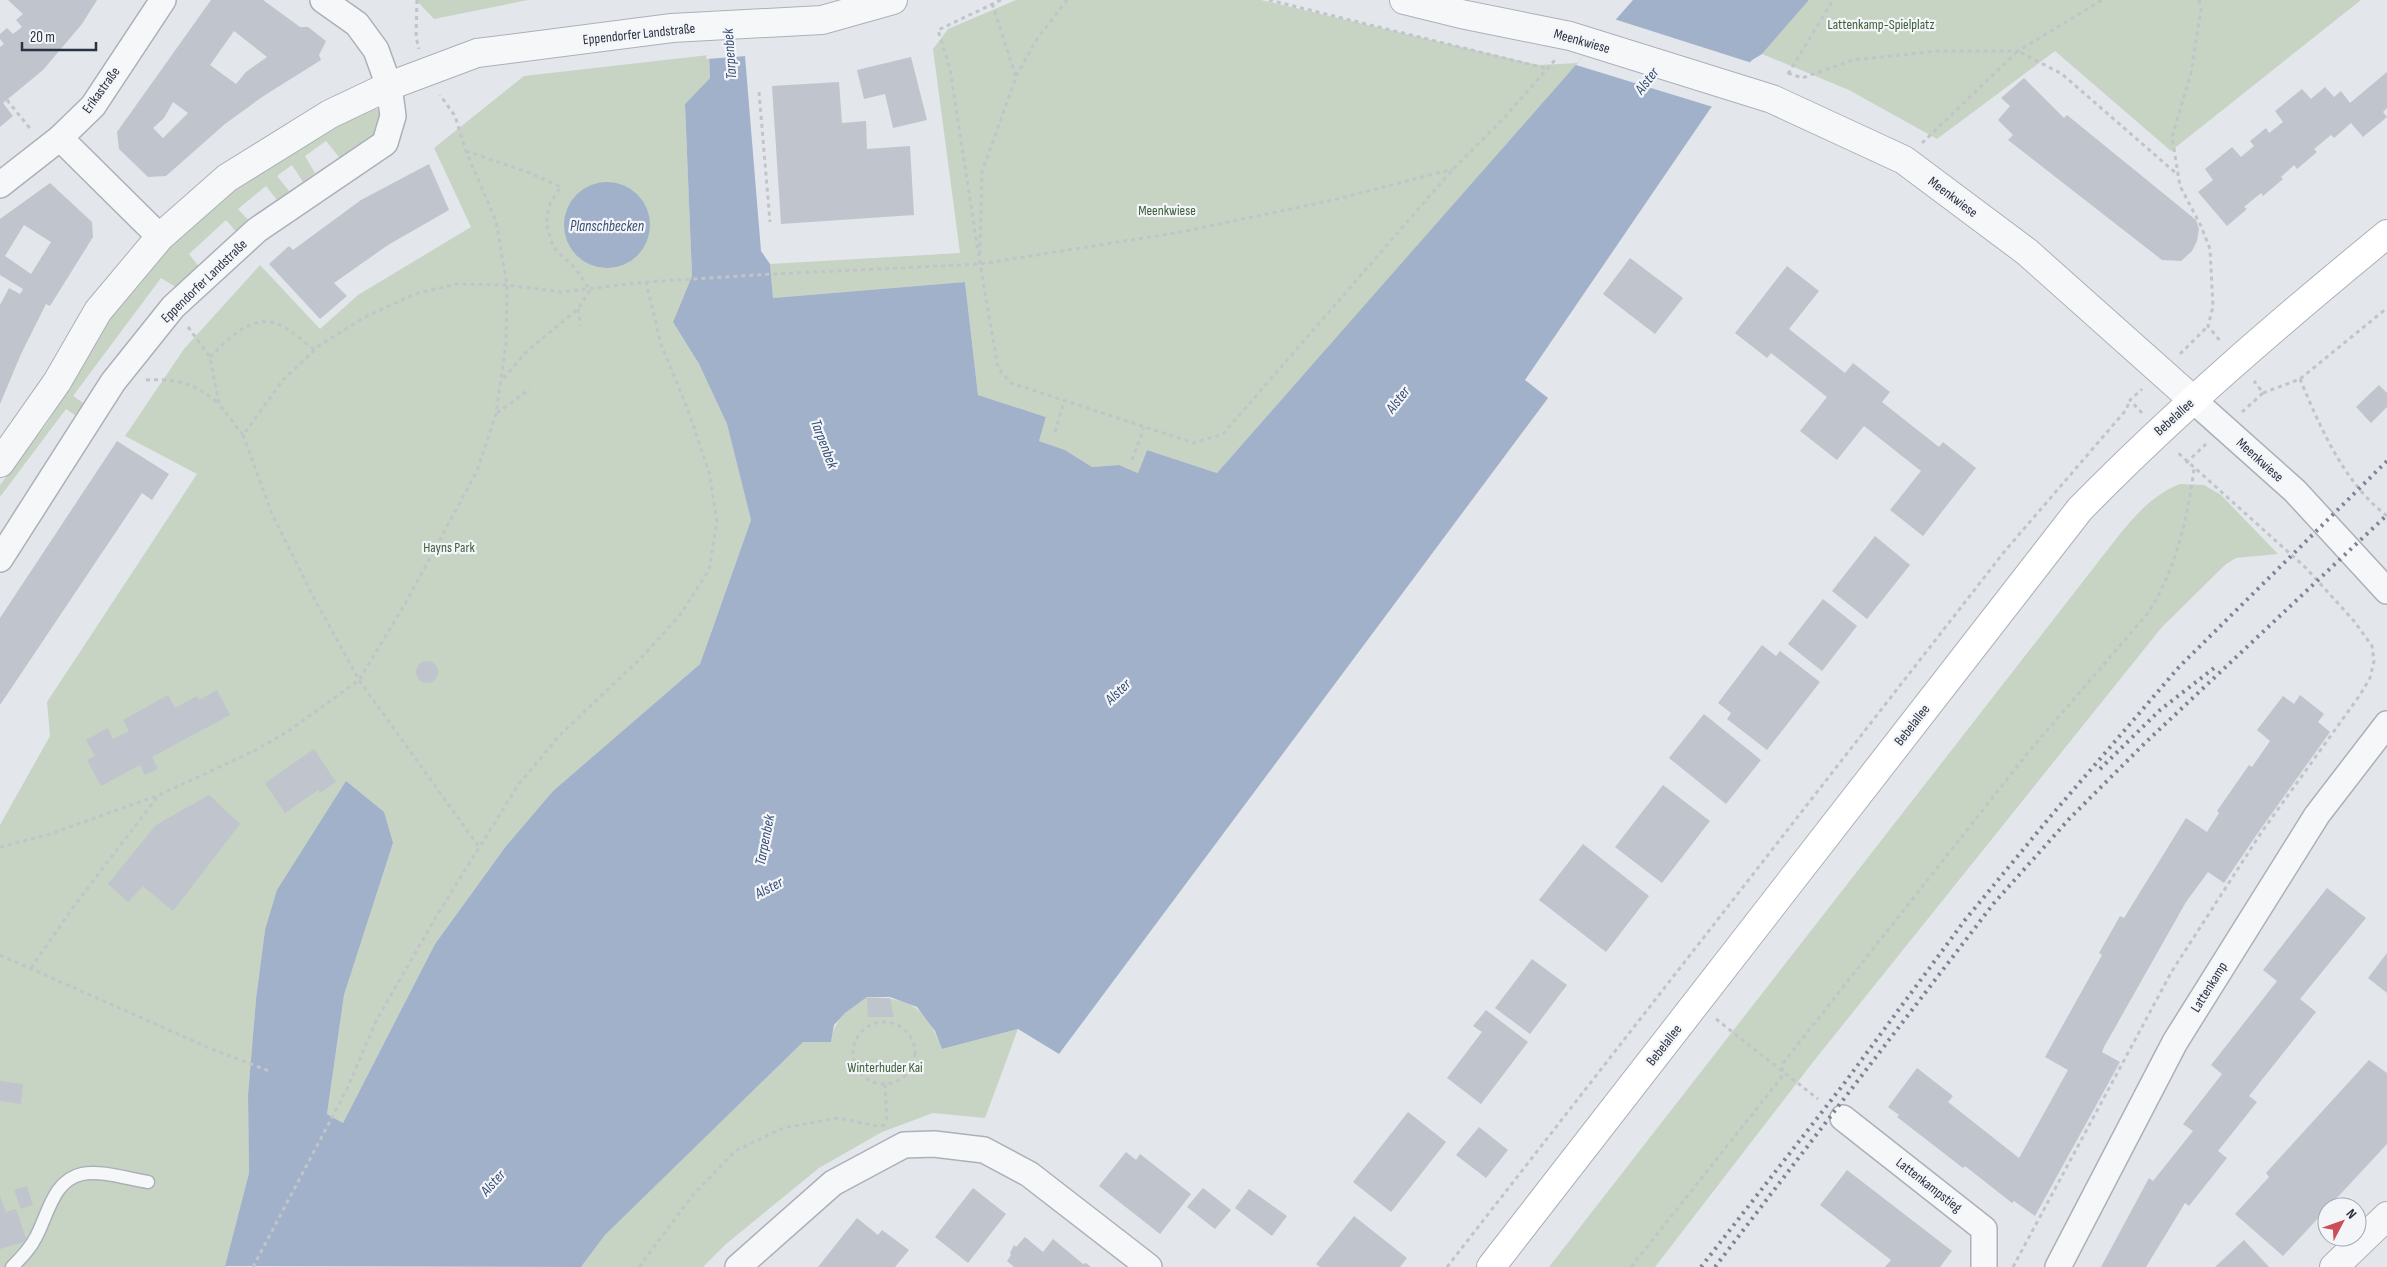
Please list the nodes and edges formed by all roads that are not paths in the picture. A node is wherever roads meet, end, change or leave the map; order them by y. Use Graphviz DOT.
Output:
graph roads {
  1 [pos="163,0"];
  2 [pos="323,0"];
  3 [pos="893,0"];
  4 [pos="1404,0"];
  5 [pos="389,86"];
  6 [pos="53,144"];
  7 [pos="0,185"];
  8 [pos="2387,234"];
  9 [pos="160,237"];
  10 [pos="2193,400"];
  11 [pos="0,463"];
  12 [pos="0,559"];
  13 [pos="2387,591"];
  14 [pos="2387,724"];
  15 [pos="1843,1118"];
  16 [pos="148,1182"];
  17 [pos="2387,1216"];
  18 [pos="12,1267"];
  19 [pos="738,1267"];
  20 [pos="1149,1267"];
  21 [pos="1491,1267"];
  22 [pos="1984,1267"];
  23 [pos="2058,1267"];
  24 [pos="2334,1267"];
  1 -- 6 [label="street, Erikastraße"];
  2 -- 5 [label="street"];
  3 -- 5 [label="street, Eppendorfer Landstraße"];
  4 -- 10 [label="street, Meenkwiese"];
  5 -- 9 [label="street, Eppendorfer Landstraße"];
  5 -- 12 [label="street, Eppendorfer Landstraße"];
  6 -- 7 [label="street, Erikastraße"];
  6 -- 9 [label="street"];
  8 -- 10 [label="main road, Bebelallee"];
  9 -- 11 [label="street, Eppendorfer Landstraße"];
  10 -- 13 [label="street, Meenkwiese"];
  10 -- 21 [label="main road, Bebelallee"];
  14 -- 23 [label="street, Lattenkamp"];
  15 -- 22 [label="street, Lattenkampstieg"];
  16 -- 18 [label="lane"];
  17 -- 24 [label="street"];
  19 -- 20 [label="street"];
}
